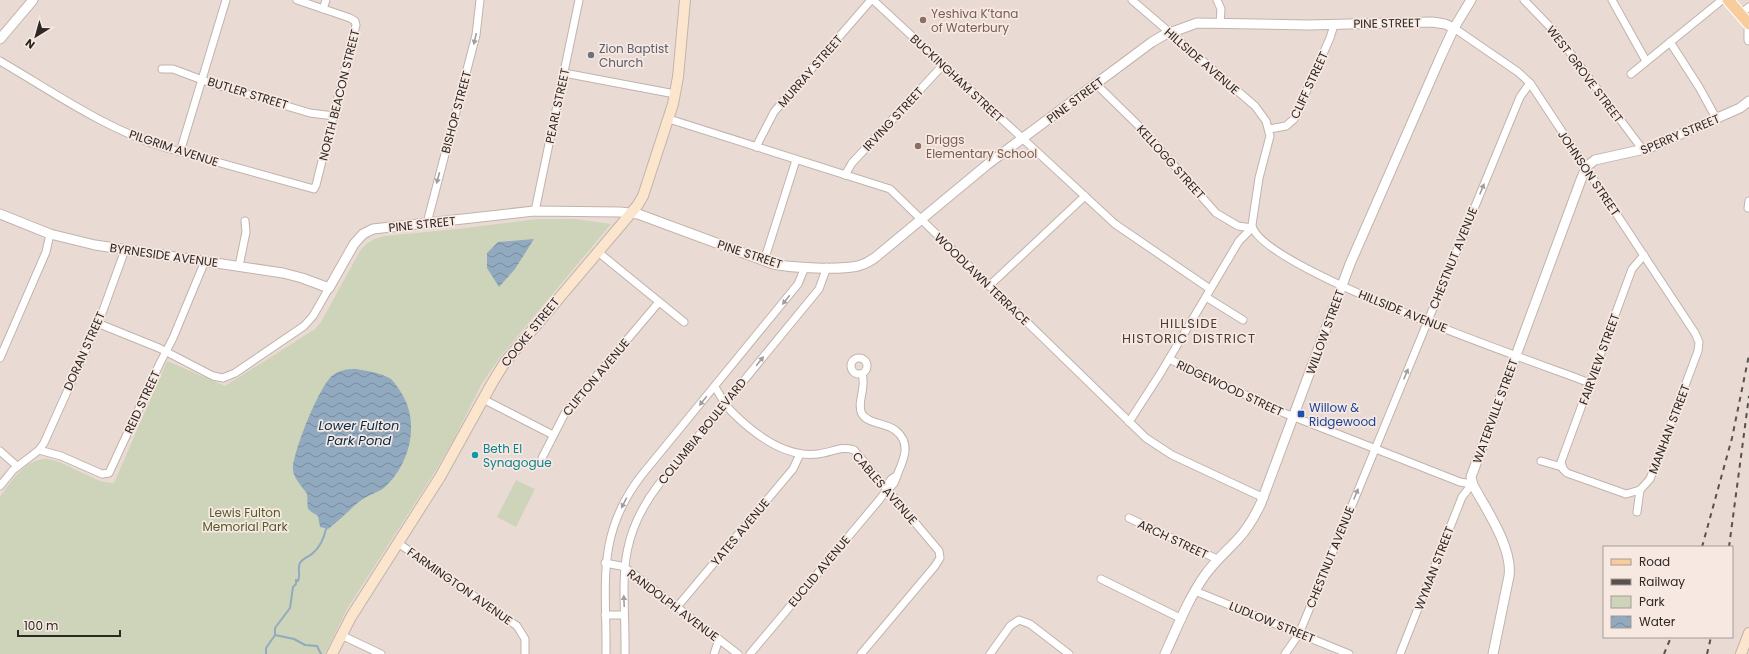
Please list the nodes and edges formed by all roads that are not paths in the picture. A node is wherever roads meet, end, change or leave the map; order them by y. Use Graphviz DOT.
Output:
graph roads {
  1 [pos="33,0"];
  2 [pos="226,0"];
  3 [pos="297,0"];
  4 [pos="326,0"];
  5 [pos="480,0"];
  6 [pos="579,0"];
  7 [pos="685,0"];
  8 [pos="872,0"];
  9 [pos="1132,0"];
  10 [pos="1217,0"];
  11 [pos="1471,0"];
  12 [pos="1524,0"];
  13 [pos="1612,0"];
  14 [pos="1722,0"];
  15 [pos="1728,0"];
  16 [pos="323,9"];
  17 [pos="1745,10"];
  18 [pos="1220,24"];
  19 [pos="1749,24"];
  20 [pos="1334,25"];
  21 [pos="1454,28"];
  22 [pos="1749,30"];
  23 [pos="1170,33"];
  24 [pos="0,39"];
  25 [pos="1749,40"];
  26 [pos="1670,42"];
  27 [pos="0,61"];
  28 [pos="1646,61"];
  29 [pos="943,65"];
  30 [pos="162,69"];
  31 [pos="564,73"];
  32 [pos="1631,74"];
  33 [pos="201,79"];
  34 [pos="1530,83"];
  35 [pos="1096,84"];
  36 [pos="675,94"];
  37 [pos="1749,102"];
  38 [pos="334,116"];
  39 [pos="1716,118"];
  40 [pos="669,119"];
  41 [pos="1269,129"];
  42 [pos="1023,138"];
  43 [pos="756,147"];
  44 [pos="1643,150"];
  45 [pos="180,152"];
  46 [pos="796,160"];
  47 [pos="1586,168"];
  48 [pos="845,175"];
  49 [pos="314,189"];
  50 [pos="1085,196"];
  51 [pos="535,211"];
  52 [pos="631,213"];
  53 [pos="0,214"];
  54 [pos="922,220"];
  55 [pos="245,221"];
  56 [pos="427,223"];
  57 [pos="1252,228"];
  58 [pos="50,234"];
  59 [pos="125,250"];
  60 [pos="598,252"];
  61 [pos="1644,255"];
  62 [pos="205,261"];
  63 [pos="764,261"];
  64 [pos="239,266"];
  65 [pos="806,267"];
  66 [pos="827,267"];
  67 [pos="989,286"];
  68 [pos="1342,286"];
  69 [pos="329,288"];
  70 [pos="1210,289"];
  71 [pos="1206,297"];
  72 [pos="659,302"];
  73 [pos="1243,320"];
  74 [pos="684,322"];
  75 [pos="1427,322"];
  76 [pos="97,323"];
  77 [pos="1699,342"];
  78 [pos="166,352"];
  79 [pos="1516,355"];
  80 [pos="0,358"];
  81 [pos="1169,359"];
  82 [pos="862,374"];
  83 [pos="1590,383"];
  84 [pos="714,387"];
  85 [pos="483,400"];
  86 [pos="725,403"];
  87 [pos="1294,417"];
  88 [pos="1129,422"];
  89 [pos="553,435"];
  90 [pos="1375,449"];
  91 [pos="38,450"];
  92 [pos="0,451"];
  93 [pos="800,454"];
  94 [pos="542,458"];
  95 [pos="1541,461"];
  96 [pos="17,466"];
  97 [pos="1562,467"];
  98 [pos="1472,484"];
  99 [pos="0,486"];
  100 [pos="887,489"];
  101 [pos="1640,490"];
  102 [pos="1264,498"];
  103 [pos="1637,512"];
  104 [pos="1129,518"];
  105 [pos="398,543"];
  106 [pos="1217,559"];
  107 [pos="605,563"];
  108 [pos="624,567"];
  109 [pos="1101,580"];
  110 [pos="1195,591"];
  111 [pos="677,607"];
  112 [pos="605,615"];
  113 [pos="624,615"];
  114 [pos="1182,619"];
  115 [pos="1749,633"];
  116 [pos="1299,634"];
  117 [pos="341,635"];
  118 [pos="719,639"];
  119 [pos="332,654"];
  120 [pos="381,654"];
  121 [pos="525,654"];
  122 [pos="606,654"];
  123 [pos="625,654"];
  124 [pos="714,654"];
  125 [pos="738,654"];
  126 [pos="750,654"];
  127 [pos="861,654"];
  128 [pos="990,654"];
  129 [pos="1069,654"];
  130 [pos="1165,654"];
  131 [pos="1285,654"];
  132 [pos="1350,654"];
  133 [pos="1400,654"];
  134 [pos="1493,654"];
  135 [pos="1741,654"];
  1 -- 24 [label="street"];
  2 -- 33 [label="street"];
  3 -- 16 [label="street"];
  4 -- 16 [label="street"];
  5 -- 56 [label="street, BISHOP STREET, one-way"];
  6 -- 31 [label="street, PEARL STREET"];
  7 -- 36 [label="main road, COOKE STREET"];
  8 -- 29 [label="street, BUCKINGHAM STREET"];
  8 -- 43 [label="street, MURRAY STREET"];
  9 -- 23 [label="street, HILLSIDE AVENUE"];
  10 -- 18 [label="street"];
  11 -- 21 [label="street, WILLOW STREET"];
  12 -- 44 [label="street, WEST GROVE STREET"];
  13 -- 28 [label="street"];
  14 -- 26 [label="street"];
  15 -- 17 [label="main road"];
  16 -- 38 [label="street, NORTH BEACON STREET"];
  17 -- 19 [label="main road"];
  18 -- 20 [label="street, PINE STREET"];
  18 -- 23 [label="street, PINE STREET"];
  20 -- 21 [label="street, PINE STREET"];
  20 -- 41 [label="street, CLIFF STREET"];
  21 -- 34 [label="street, JOHNSON STREET"];
  21 -- 68 [label="street, WILLOW STREET"];
  22 -- 25 [label="street"];
  23 -- 35 [label="street, PINE STREET"];
  23 -- 41 [label="street, HILLSIDE AVENUE"];
  26 -- 28 [label="street"];
  26 -- 39 [label="street"];
  27 -- 45 [label="street, PILGRIM AVENUE"];
  28 -- 32 [label="street"];
  29 -- 42 [label="street, BUCKINGHAM STREET"];
  29 -- 48 [label="street, IRVING STREET"];
  30 -- 33 [label="street, BUTLER STREET"];
  31 -- 36 [label="street"];
  31 -- 51 [label="street, PEARL STREET"];
  33 -- 38 [label="street, BUTLER STREET"];
  33 -- 45 [label="street"];
  34 -- 47 [label="street, JOHNSON STREET"];
  75 -- 34 [label="street, CHESTNUT AVENUE, one-way"];
  35 -- 42 [label="street, PINE STREET"];
  35 -- 57 [label="street, KELLOGG STREET"];
  36 -- 40 [label="main road, COOKE STREET"];
  37 -- 39 [label="street, SPERRY STREET"];
  38 -- 49 [label="street, NORTH BEACON STREET"];
  39 -- 44 [label="street, SPERRY STREET"];
  40 -- 43 [label="street, WOODLAWN TERRACE"];
  40 -- 52 [label="main road, COOKE STREET"];
  41 -- 57 [label="street"];
  42 -- 50 [label="street, BUCKINGHAM STREET"];
  42 -- 54 [label="street, PINE STREET"];
  43 -- 46 [label="street, WOODLAWN TERRACE"];
  44 -- 47 [label="street, SPERRY STREET"];
  45 -- 49 [label="street, PILGRIM AVENUE"];
  46 -- 48 [label="street, WOODLAWN TERRACE"];
  46 -- 63 [label="street"];
  47 -- 61 [label="street, JOHNSON STREET"];
  47 -- 79 [label="street, WATERVILLE STREET"];
  48 -- 54 [label="street, WOODLAWN TERRACE"];
  50 -- 67 [label="street"];
  50 -- 70 [label="street, BUCKINGHAM STREET"];
  51 -- 52 [label="street, PINE STREET"];
  51 -- 56 [label="street, PINE STREET"];
  52 -- 60 [label="main road, COOKE STREET"];
  52 -- 63 [label="street, PINE STREET"];
  53 -- 58 [label="street, BYRNESIDE AVENUE"];
  54 -- 66 [label="street, PINE STREET"];
  54 -- 67 [label="street, WOODLAWN TERRACE"];
  55 -- 64 [label="street"];
  56 -- 69 [label="street, PINE STREET"];
  57 -- 68 [label="street, HILLSIDE AVENUE"];
  57 -- 70 [label="street"];
  58 -- 59 [label="street, BYRNESIDE AVENUE"];
  58 -- 80 [label="street"];
  59 -- 62 [label="street, BYRNESIDE AVENUE"];
  59 -- 76 [label="street, DORAN STREET"];
  60 -- 72 [label="street"];
  60 -- 85 [label="main road, COOKE STREET"];
  61 -- 77 [label="street, JOHNSON STREET"];
  61 -- 83 [label="street, FAIRVIEW STREET"];
  62 -- 64 [label="street, BYRNESIDE AVENUE"];
  62 -- 78 [label="street, REID STREET"];
  63 -- 65 [label="street, PINE STREET"];
  64 -- 69 [label="street, BYRNESIDE AVENUE"];
  65 -- 66 [label="street, PINE STREET"];
  65 -- 84 [label="street, COLUMBIA BOULEVARD, one-way"];
  86 -- 66 [label="street, COLUMBIA BOULEVARD, one-way"];
  67 -- 88 [label="street, WOODLAWN TERRACE"];
  68 -- 75 [label="street, HILLSIDE AVENUE"];
  68 -- 87 [label="street, WILLOW STREET"];
  69 -- 78 [label="street, PINE STREET"];
  70 -- 71 [label="street"];
  71 -- 73 [label="street"];
  71 -- 81 [label="street"];
  72 -- 74 [label="street"];
  72 -- 89 [label="street, CLIFTON AVENUE"];
  75 -- 79 [label="street, HILLSIDE AVENUE"];
  90 -- 75 [label="street, CHESTNUT AVENUE, one-way"];
  76 -- 78 [label="street, PINE STREET"];
  76 -- 91 [label="street, DORAN STREET"];
  77 -- 101 [label="street, MANHAN STREET"];
  78 -- 91 [label="street, REID STREET"];
  79 -- 83 [label="street, HILLSIDE AVENUE"];
  79 -- 98 [label="street, WATERVILLE STREET"];
  81 -- 87 [label="street, RIDGEWOOD STREET"];
  81 -- 88 [label="street"];
  82 -- 100 [label="street, EUCLID AVENUE"];
  83 -- 97 [label="street, FAIRVIEW STREET"];
  84 -- 86 [label="street, CABLES AVENUE"];
  84 -- 107 [label="street, COLUMBIA BOULEVARD, one-way"];
  85 -- 89 [label="street"];
  85 -- 105 [label="main road, COOKE STREET"];
  86 -- 93 [label="street, CABLES AVENUE"];
  86 -- 108 [label="street, COLUMBIA BOULEVARD"];
  87 -- 90 [label="street, RIDGEWOOD STREET"];
  87 -- 102 [label="street, WILLOW STREET"];
  88 -- 102 [label="street, WOODLAWN TERRACE"];
  89 -- 94 [label="street, CLIFTON AVENUE"];
  90 -- 98 [label="street, RIDGEWOOD STREET"];
  116 -- 90 [label="street, CHESTNUT AVENUE, one-way"];
  91 -- 96 [label="street"];
  92 -- 96 [label="street"];
  93 -- 100 [label="street, CABLES AVENUE"];
  93 -- 111 [label="street, YATES AVENUE"];
  95 -- 97 [label="street"];
  96 -- 99 [label="street"];
  97 -- 101 [label="street"];
  98 -- 133 [label="street, WYMAN STREET"];
  98 -- 134 [label="street"];
  100 -- 126 [label="street, EUCLID AVENUE"];
  100 -- 127 [label="street, CABLES AVENUE"];
  101 -- 103 [label="street, MANHAN STREET"];
  102 -- 106 [label="street, WILLOW STREET"];
  104 -- 106 [label="street, ARCH STREET"];
  105 -- 117 [label="main road, COOKE STREET"];
  105 -- 121 [label="street, FARMINGTON AVENUE"];
  106 -- 110 [label="street, WILLOW STREET"];
  107 -- 108 [label="street, RANDOLPH AVENUE"];
  107 -- 112 [label="street, COLUMBIA BOULEVARD"];
  108 -- 111 [label="street, RANDOLPH AVENUE"];
  113 -- 108 [label="street, COLUMBIA BOULEVARD, one-way"];
  109 -- 114 [label="street"];
  110 -- 114 [label="street, WILLOW STREET"];
  110 -- 116 [label="street, LUDLOW STREET"];
  111 -- 118 [label="street, RANDOLPH AVENUE"];
  112 -- 113 [label="street"];
  112 -- 122 [label="street, COLUMBIA BOULEVARD"];
  113 -- 123 [label="street, COLUMBIA BOULEVARD"];
  114 -- 130 [label="street, WILLOW STREET"];
  115 -- 135 [label="main road"];
  116 -- 131 [label="street, CHESTNUT AVENUE"];
  116 -- 132 [label="street, LUDLOW STREET"];
  117 -- 119 [label="main road, COOKE STREET"];
  117 -- 120 [label="street"];
  118 -- 124 [label="street"];
  118 -- 125 [label="street, RANDOLPH AVENUE"];
  128 -- 129 [label="street"];
}
